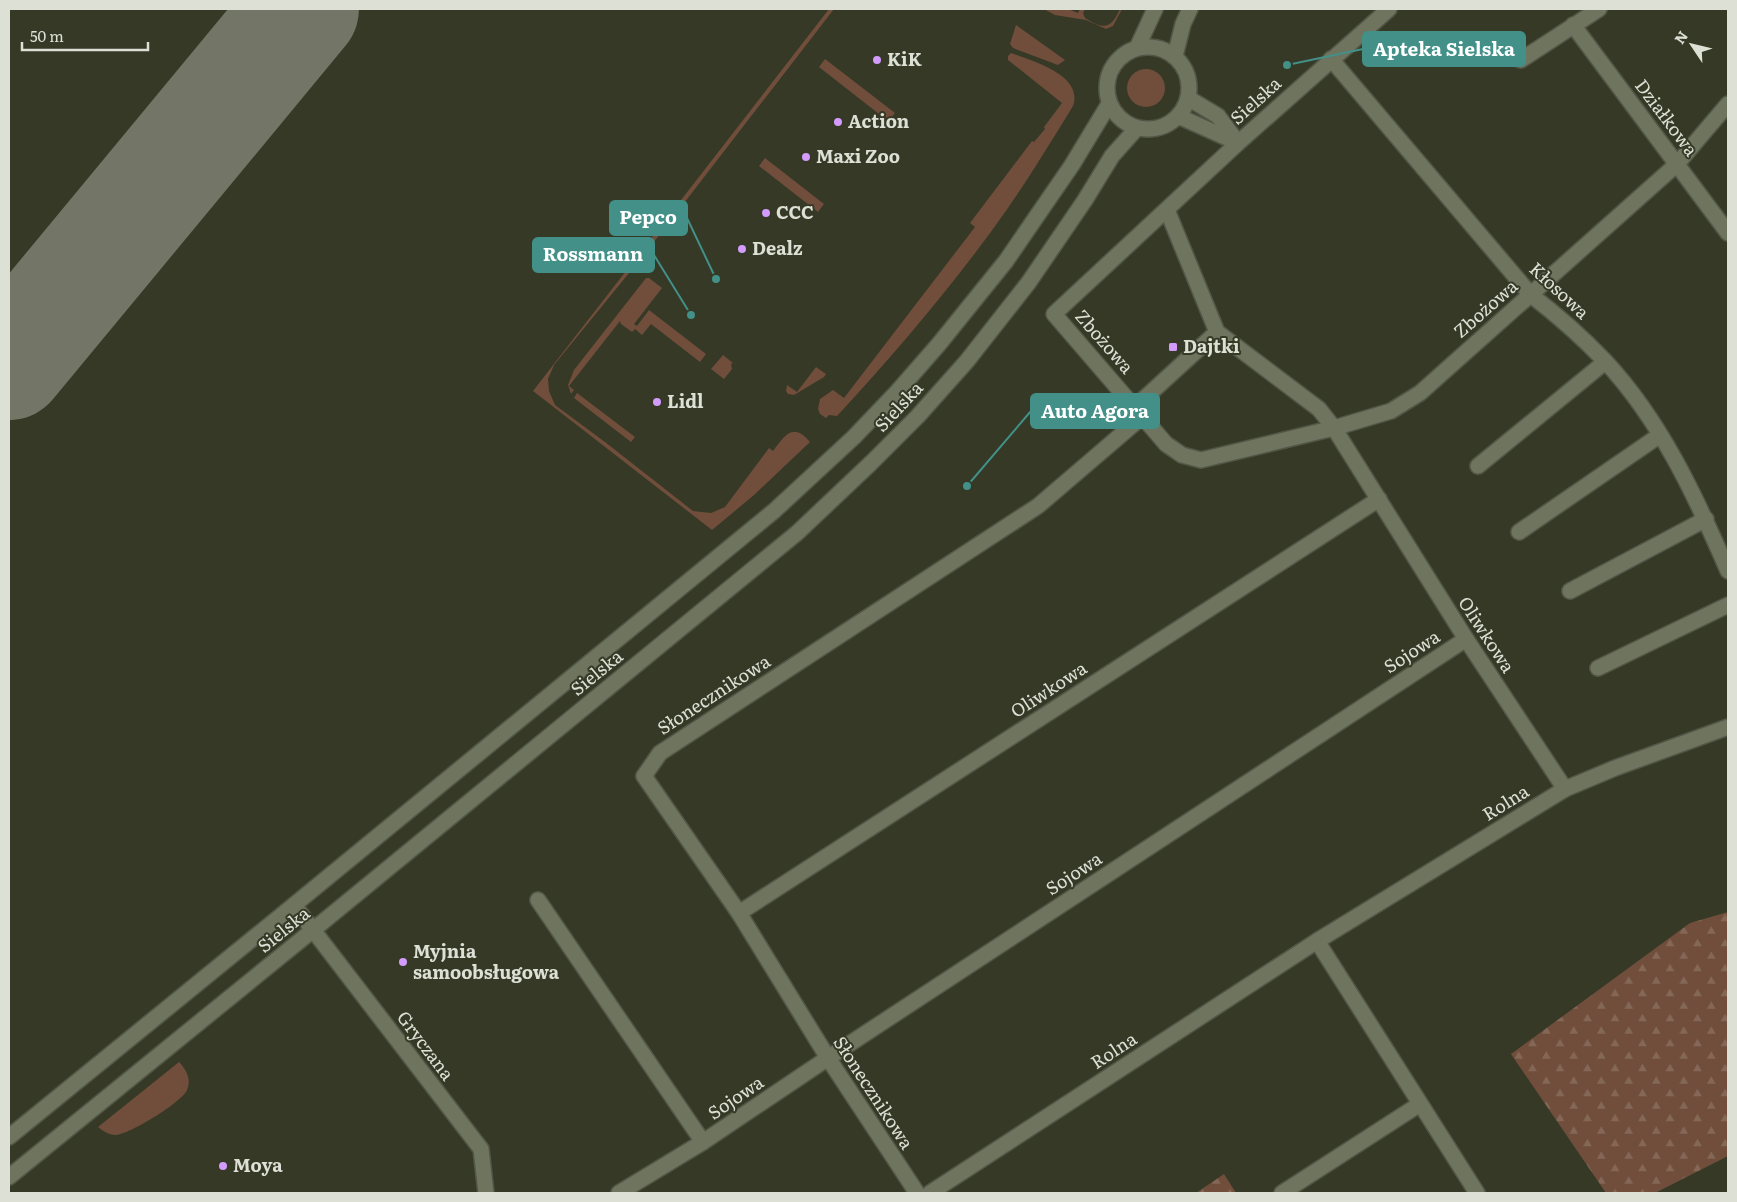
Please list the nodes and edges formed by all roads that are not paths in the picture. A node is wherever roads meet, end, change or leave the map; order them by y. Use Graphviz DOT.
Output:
graph roads {
  1 [pos="1155,9"];
  2 [pos="1190,9"];
  3 [pos="1389,9"];
  4 [pos="1599,9"];
  5 [pos="1573,25"];
  6 [pos="1137,48"];
  7 [pos="1175,56"];
  8 [pos="1331,60"];
  9 [pos="1521,60"];
  10 [pos="1188,98"];
  11 [pos="1109,104"];
  12 [pos="1728,104"];
  13 [pos="1178,116"];
  14 [pos="1137,128"];
  15 [pos="1238,143"];
  16 [pos="1678,164"];
  17 [pos="1167,210"];
  18 [pos="1728,233"];
  19 [pos="1531,295"];
  20 [pos="1054,314"];
  21 [pos="1217,332"];
  22 [pos="1605,362"];
  23 [pos="1139,411"];
  24 [pos="1334,428"];
  25 [pos="1660,435"];
  26 [pos="1478,466"];
  27 [pos="1379,499"];
  28 [pos="1706,519"];
  29 [pos="1519,532"];
  30 [pos="1728,571"];
  31 [pos="1570,591"];
  32 [pos="1728,605"];
  33 [pos="1466,639"];
  34 [pos="1598,668"];
  35 [pos="1728,727"];
  36 [pos="1565,789"];
  37 [pos="538,900"];
  38 [pos="294,905"];
  39 [pos="739,913"];
  40 [pos="313,930"];
  41 [pos="1317,941"];
  42 [pos="828,1058"];
  43 [pos="1420,1104"];
  44 [pos="9,1137"];
  45 [pos="704,1142"];
  46 [pos="9,1176"];
  47 [pos="486,1193"];
  48 [pos="619,1193"];
  49 [pos="917,1193"];
  50 [pos="930,1193"];
  51 [pos="1282,1193"];
  52 [pos="1477,1193"];
  1 -- 6 [label="street"];
  2 -- 7 [label="street"];
  3 -- 8 [label="street, Sielska"];
  4 -- 5 [label="street"];
  5 -- 9 [label="street"];
  5 -- 16 [label="street, Działkowa"];
  6 -- 7 [label="street"];
  6 -- 11 [label="street"];
  7 -- 10 [label="street"];
  8 -- 15 [label="street, Sielska"];
  8 -- 19 [label="street, Kłosowa"];
  10 -- 13 [label="street"];
  10 -- 15 [label="street, Sielska"];
  11 -- 14 [label="street"];
  11 -- 38 [label="street, Sielska"];
  12 -- 16 [label="street, Zbożowa"];
  13 -- 14 [label="street"];
  13 -- 15 [label="street, Sielska"];
  14 -- 40 [label="street, Sielska"];
  15 -- 17 [label="street, Sielska"];
  16 -- 18 [label="street, Działkowa"];
  16 -- 19 [label="street, Zbożowa"];
  17 -- 20 [label="street, Sielska"];
  17 -- 21 [label="street"];
  19 -- 22 [label="street, Kłosowa"];
  19 -- 24 [label="street, Zbożowa"];
  20 -- 23 [label="street, Zbożowa"];
  21 -- 23 [label="street, Słonecznikowa"];
  21 -- 24 [label="street"];
  22 -- 25 [label="street, Kłosowa"];
  22 -- 26 [label="street"];
  23 -- 24 [label="street, Zbożowa"];
  23 -- 39 [label="street, Słonecznikowa"];
  24 -- 27 [label="street, Oliwkowa"];
  25 -- 28 [label="street, Kłosowa"];
  25 -- 29 [label="street"];
  27 -- 33 [label="street, Oliwkowa"];
  27 -- 39 [label="street, Oliwkowa"];
  28 -- 30 [label="street, Kłosowa"];
  28 -- 31 [label="street"];
  32 -- 34 [label="street"];
  33 -- 36 [label="street, Oliwkowa"];
  33 -- 42 [label="street, Sojowa"];
  35 -- 36 [label="street, Rolna"];
  36 -- 41 [label="street, Rolna"];
  37 -- 45 [label="street, Sojowa"];
  38 -- 40 [label="street, Gryczana"];
  38 -- 44 [label="street, Sielska"];
  39 -- 42 [label="street, Słonecznikowa"];
  40 -- 46 [label="street, Sielska"];
  40 -- 47 [label="street, Gryczana"];
  41 -- 43 [label="street"];
  41 -- 50 [label="street, Rolna"];
  42 -- 45 [label="street, Sojowa"];
  42 -- 49 [label="street, Słonecznikowa"];
  43 -- 51 [label="street"];
  43 -- 52 [label="street"];
  45 -- 48 [label="street, Sojowa"];
}
